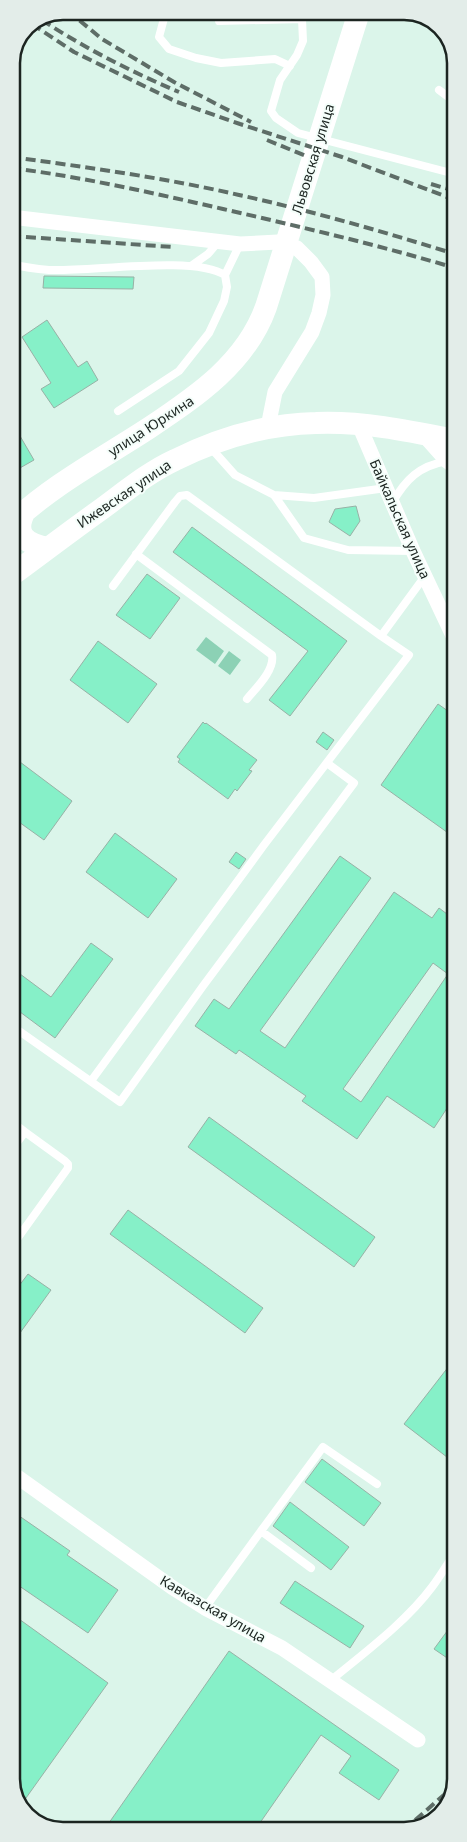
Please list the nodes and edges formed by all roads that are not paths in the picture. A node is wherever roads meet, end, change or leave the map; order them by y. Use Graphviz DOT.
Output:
graph roads {
  1 [pos="164,20"];
  2 [pos="302,20"];
  3 [pos="356,20"];
  4 [pos="290,66"];
  5 [pos="439,90"];
  6 [pos="447,96"];
  7 [pos="447,172"];
  8 [pos="20,218"];
  9 [pos="219,241"];
  10 [pos="240,244"];
  11 [pos="20,265"];
  12 [pos="191,266"];
  13 [pos="225,275"];
  14 [pos="266,307"];
  15 [pos="118,411"];
  16 [pos="359,425"];
  17 [pos="268,427"];
  18 [pos="422,433"];
  19 [pos="447,438"];
  20 [pos="208,445"];
  21 [pos="447,460"];
  22 [pos="447,465"];
  23 [pos="386,488"];
  24 [pos="274,495"];
  25 [pos="392,503"];
  26 [pos="20,516"];
  27 [pos="20,532"];
  28 [pos="48,548"];
  29 [pos="413,551"];
  30 [pos="136,554"];
  31 [pos="20,569"];
  32 [pos="425,576"];
  33 [pos="112,586"];
  34 [pos="447,623"];
  35 [pos="382,636"];
  36 [pos="247,699"];
  37 [pos="327,763"];
  38 [pos="20,1032"];
  39 [pos="91,1081"];
  40 [pos="20,1128"];
  41 [pos="25,1132"];
  42 [pos="20,1139"];
  43 [pos="20,1235"];
  44 [pos="20,1479"];
  45 [pos="377,1484"];
  46 [pos="261,1531"];
  47 [pos="447,1565"];
  48 [pos="312,1568"];
  49 [pos="205,1608"];
  50 [pos="330,1681"];
  51 [pos="418,1740"];
  1 -- 4 [label="lane"];
  2 -- 4 [label="lane"];
  3 -- 14 [label="main road, Львовская улица"];
  4 -- 7 [label="lane"];
  5 -- 6 [label="lane"];
  8 -- 9 [label="street"];
  9 -- 10 [label="street"];
  9 -- 12 [label="lane"];
  10 -- 13 [label="lane"];
  10 -- 17 [label="street"];
  11 -- 12 [label="lane"];
  12 -- 13 [label="lane"];
  13 -- 15 [label="lane"];
  14 -- 26 [label="main road, улица Юркина"];
  16 -- 17 [label="main road, Ижевская улица"];
  16 -- 18 [label="main road, Ижевская улица"];
  16 -- 23 [label="street, Байкальская улица"];
  17 -- 20 [label="main road, Ижевская улица"];
  18 -- 19 [label="main road, Ижевская улица"];
  18 -- 21 [label="street"];
  20 -- 24 [label="lane"];
  20 -- 28 [label="main road, Ижевская улица"];
  22 -- 25 [label="lane"];
  23 -- 24 [label="lane"];
  23 -- 25 [label="street, Байкальская улица"];
  24 -- 29 [label="lane"];
  25 -- 29 [label="street, Байкальская улица"];
  27 -- 28 [label="main road"];
  28 -- 31 [label="main road, Ижевская улица"];
  29 -- 32 [label="street, Байкальская улица"];
  30 -- 33 [label="lane"];
  30 -- 35 [label="lane"];
  30 -- 36 [label="lane"];
  32 -- 34 [label="street, Байкальская улица"];
  32 -- 35 [label="lane"];
  35 -- 37 [label="lane"];
  37 -- 39 [label="lane"];
  37 -- 39 [label="lane"];
  38 -- 39 [label="lane"];
  40 -- 41 [label="lane"];
  41 -- 42 [label="lane"];
  41 -- 43 [label="lane"];
  44 -- 49 [label="street, Кавказская улица"];
  45 -- 46 [label="lane"];
  46 -- 48 [label="lane"];
  46 -- 49 [label="lane"];
  47 -- 50 [label="lane"];
  49 -- 50 [label="street, Кавказская улица"];
  50 -- 51 [label="street, Кавказская улица"];
}
